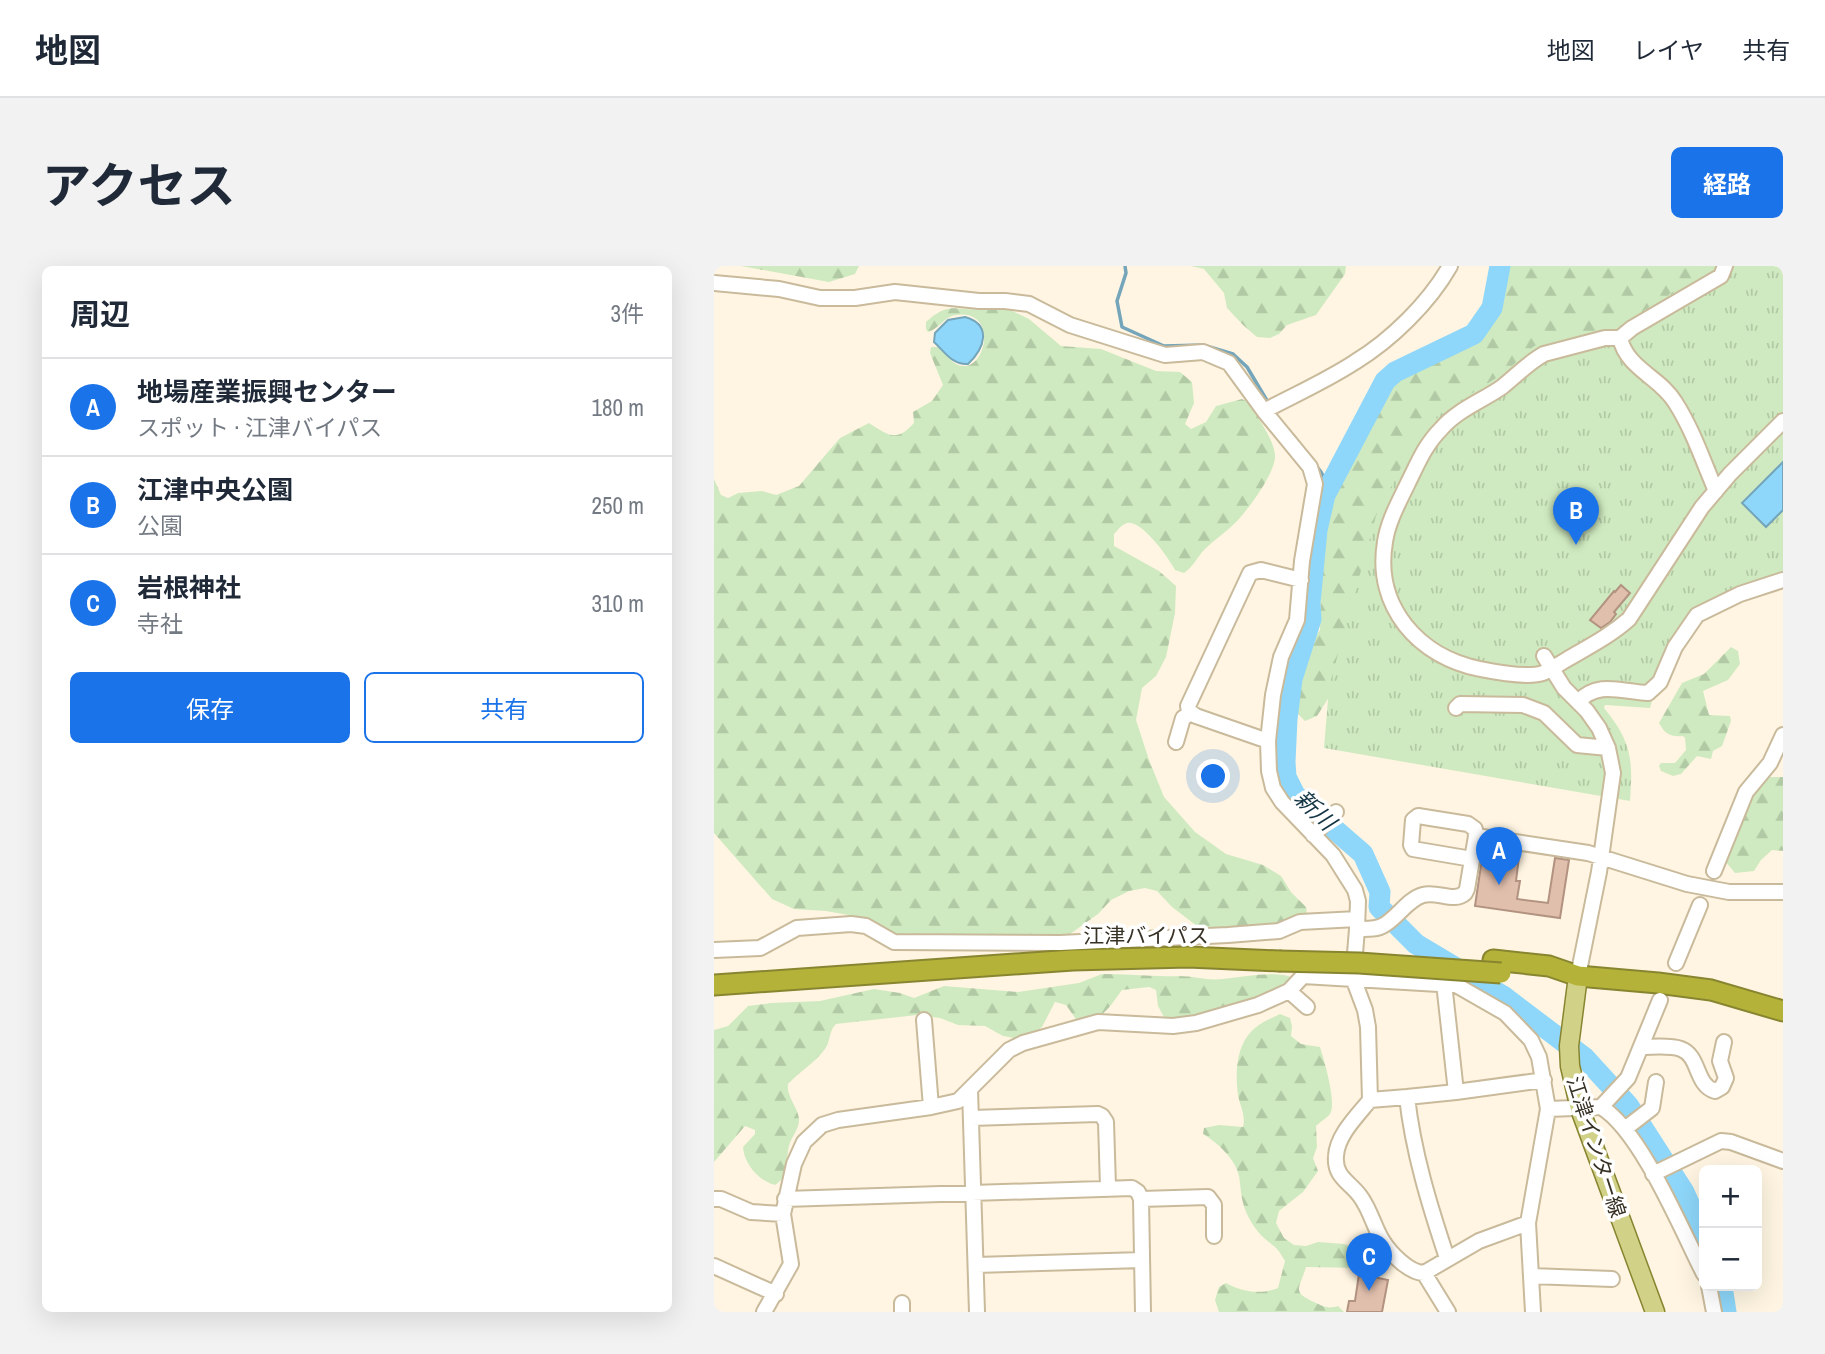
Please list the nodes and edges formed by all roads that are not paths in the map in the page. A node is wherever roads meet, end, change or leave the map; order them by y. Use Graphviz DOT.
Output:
graph roads {
  1 [pos="1450,266"];
  2 [pos="1725,266"];
  3 [pos="714,283"];
  4 [pos="1620,338"];
  5 [pos="1264,411"];
  6 [pos="1783,421"];
  7 [pos="1716,491"];
  8 [pos="1301,580"];
  9 [pos="1783,580"];
  10 [pos="1548,662"];
  11 [pos="1578,702"];
  12 [pos="1456,708"];
  13 [pos="1191,713"];
  14 [pos="1783,735"];
  15 [pos="1268,741"];
  16 [pos="1176,742"];
  17 [pos="1608,748"];
  18 [pos="1334,814"];
  19 [pos="1317,831"];
  20 [pos="1476,836"];
  21 [pos="1601,857"];
  22 [pos="1472,859"];
  23 [pos="1714,871"];
  24 [pos="1783,892"];
  25 [pos="1700,905"];
  26 [pos="1357,924"];
  27 [pos="714,950"];
  28 [pos="1676,963"];
  29 [pos="1578,976"];
  30 [pos="1353,978"];
  31 [pos="714,979"];
  32 [pos="1444,983"];
  33 [pos="754,984"];
  34 [pos="714,985"];
  35 [pos="1289,991"];
  36 [pos="714,992"];
  37 [pos="1660,1000"];
  38 [pos="1307,1007"];
  39 [pos="1783,1011"];
  40 [pos="924,1020"];
  41 [pos="1724,1042"];
  42 [pos="1642,1047"];
  43 [pos="1544,1080"];
  44 [pos="1657,1082"];
  45 [pos="970,1090"];
  46 [pos="1455,1092"];
  47 [pos="1407,1097"];
  48 [pos="1370,1100"];
  49 [pos="1604,1105"];
  50 [pos="931,1107"];
  51 [pos="1548,1109"];
  52 [pos="1580,1110"];
  53 [pos="972,1118"];
  54 [pos="1627,1127"];
  55 [pos="1783,1161"];
  56 [pos="1655,1173"];
  57 [pos="1108,1187"];
  58 [pos="974,1193"];
  59 [pos="714,1199"];
  60 [pos="785,1199"];
  61 [pos="1141,1199"];
  62 [pos="783,1214"];
  63 [pos="1528,1223"];
  64 [pos="1214,1236"];
  65 [pos="1447,1258"];
  66 [pos="1142,1260"];
  67 [pos="1699,1264"];
  68 [pos="976,1265"];
  69 [pos="714,1266"];
  70 [pos="1424,1273"];
  71 [pos="1531,1276"];
  72 [pos="1612,1279"];
  73 [pos="1710,1291"];
  74 [pos="776,1294"];
  75 [pos="764,1312"];
  76 [pos="977,1312"];
  77 [pos="1143,1312"];
  78 [pos="1447,1312"];
  79 [pos="1533,1312"];
  80 [pos="1655,1312"];
  81 [pos="1714,1312"];
  1 -- 5 [label="street"];
  2 -- 4 [label="street"];
  3 -- 5 [label="street"];
  4 -- 7 [label="street"];
  4 -- 10 [label="street"];
  5 -- 8 [label="street"];
  6 -- 7 [label="street"];
  7 -- 10 [label="street"];
  8 -- 13 [label="street"];
  8 -- 15 [label="street"];
  9 -- 11 [label="street"];
  10 -- 11 [label="street"];
  11 -- 17 [label="street"];
  12 -- 17 [label="street"];
  13 -- 15 [label="street"];
  13 -- 16 [label="street"];
  14 -- 23 [label="street"];
  15 -- 19 [label="street"];
  17 -- 21 [label="street"];
  18 -- 19 [label="street"];
  19 -- 26 [label="street"];
  20 -- 21 [label="street"];
  20 -- 22 [label="street"];
  20 -- 22 [label="street"];
  21 -- 24 [label="street"];
  21 -- 29 [label="street"];
  22 -- 26 [label="street"];
  25 -- 28 [label="street"];
  26 -- 27 [label="street"];
  26 -- 30 [label="street"];
  29 -- 33 [label="highway, 江津バイパス, bridge"];
  29 -- 39 [label="highway, 江津バイパス"];
  29 -- 52 [label="main road, 江津インター線"];
  30 -- 32 [label="street"];
  30 -- 35 [label="street"];
  30 -- 48 [label="street"];
  31 -- 33 [label="highway"];
  32 -- 43 [label="street"];
  32 -- 46 [label="street"];
  33 -- 34 [label="highway, 江津バイパス"];
  33 -- 36 [label="highway"];
  35 -- 38 [label="street"];
  35 -- 45 [label="street"];
  37 -- 42 [label="street"];
  40 -- 50 [label="street"];
  41 -- 42 [label="street"];
  42 -- 49 [label="street"];
  43 -- 46 [label="street"];
  43 -- 51 [label="street"];
  44 -- 54 [label="street"];
  45 -- 50 [label="street"];
  45 -- 53 [label="street"];
  46 -- 47 [label="street"];
  47 -- 48 [label="street"];
  47 -- 65 [label="street"];
  48 -- 70 [label="street"];
  49 -- 52 [label="street"];
  49 -- 54 [label="street"];
  50 -- 60 [label="street"];
  51 -- 52 [label="street"];
  51 -- 63 [label="street"];
  52 -- 80 [label="main road, 江津インター線"];
  53 -- 57 [label="street"];
  53 -- 58 [label="street"];
  54 -- 56 [label="street"];
  55 -- 56 [label="street"];
  56 -- 67 [label="street"];
  57 -- 58 [label="street"];
  57 -- 61 [label="street"];
  58 -- 60 [label="street"];
  58 -- 68 [label="street"];
  59 -- 62 [label="street"];
  60 -- 62 [label="street"];
  61 -- 64 [label="street"];
  61 -- 66 [label="street"];
  62 -- 74 [label="street"];
  63 -- 65 [label="street"];
  63 -- 71 [label="street"];
  65 -- 70 [label="street"];
  66 -- 68 [label="street"];
  66 -- 77 [label="street"];
  68 -- 76 [label="street"];
  69 -- 74 [label="street"];
  70 -- 78 [label="street"];
  71 -- 72 [label="street"];
  71 -- 79 [label="street"];
  73 -- 81 [label="street"];
  74 -- 75 [label="street"];
}
